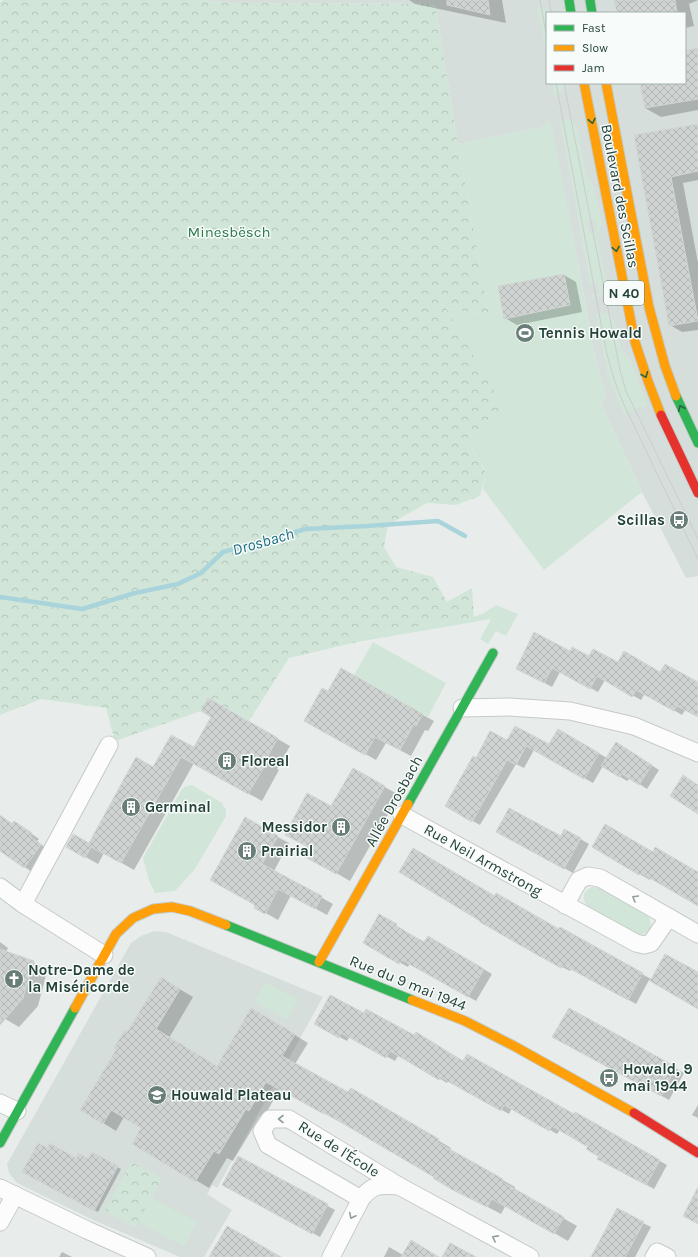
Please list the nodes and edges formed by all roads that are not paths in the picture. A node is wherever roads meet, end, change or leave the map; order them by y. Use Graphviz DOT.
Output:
graph roads {
  1 [pos="569,0"];
  2 [pos="590,0"];
  3 [pos="571,12"];
  4 [pos="592,12"];
  5 [pos="584,84"];
  6 [pos="606,84"];
  7 [pos="698,443"];
  8 [pos="698,493"];
  9 [pos="493,653"];
  10 [pos="462,708"];
  11 [pos="109,745"];
  12 [pos="698,753"];
  13 [pos="402,815"];
  14 [pos="0,888"];
  15 [pos="23,904"];
  16 [pos="565,904"];
  17 [pos="669,917"];
  18 [pos="698,934"];
  19 [pos="104,955"];
  20 [pos="319,962"];
  21 [pos="0,1103"];
  22 [pos="18,1111"];
  23 [pos="0,1143"];
  24 [pos="698,1153"];
  25 [pos="399,1186"];
  26 [pos="8,1192"];
  27 [pos="361,1199"];
  28 [pos="0,1222"];
  29 [pos="147,1257"];
  30 [pos="331,1257"];
  31 [pos="530,1257"];
  32 [pos="654,1257"];
  33 [pos="667,1257"];
  1 -- 3 [label="street"];
  2 -- 4 [label="street"];
  5 -- 8 [label="street, Boulevard des Scillas / N 40, one-way"];
  7 -- 6 [label="street, Boulevard des Scillas / N 40, one-way"];
  9 -- 10 [label="street, Allée Drosbach"];
  10 -- 12 [label="street"];
  10 -- 13 [label="street, Allée Drosbach"];
  11 -- 15 [label="street"];
  13 -- 16 [label="street, Rue Neil Armstrong"];
  13 -- 20 [label="street, Allée Drosbach"];
  14 -- 15 [label="street"];
  15 -- 19 [label="street"];
  16 -- 17 [label="street, Rue Neil Armstrong"];
  17 -- 16 [label="street, one-way"];
  17 -- 18 [label="street"];
  19 -- 20 [label="street, Rue du 9 mai 1944"];
  19 -- 22 [label="street, Rue du 9 mai 1944"];
  20 -- 24 [label="street, Rue du 9 mai 1944"];
  21 -- 22 [label="street"];
  22 -- 23 [label="street, Rue du 9 mai 1944"];
  25 -- 27 [label="street, Rue de l'École"];
  25 -- 27 [label="street, Rue de l'École, one-way"];
  31 -- 25 [label="street, Rue de l'École, one-way"];
  26 -- 28 [label="street"];
  26 -- 29 [label="street"];
  27 -- 30 [label="street, Rue de l'École, one-way"];
  32 -- 33 [label="street"];
}
